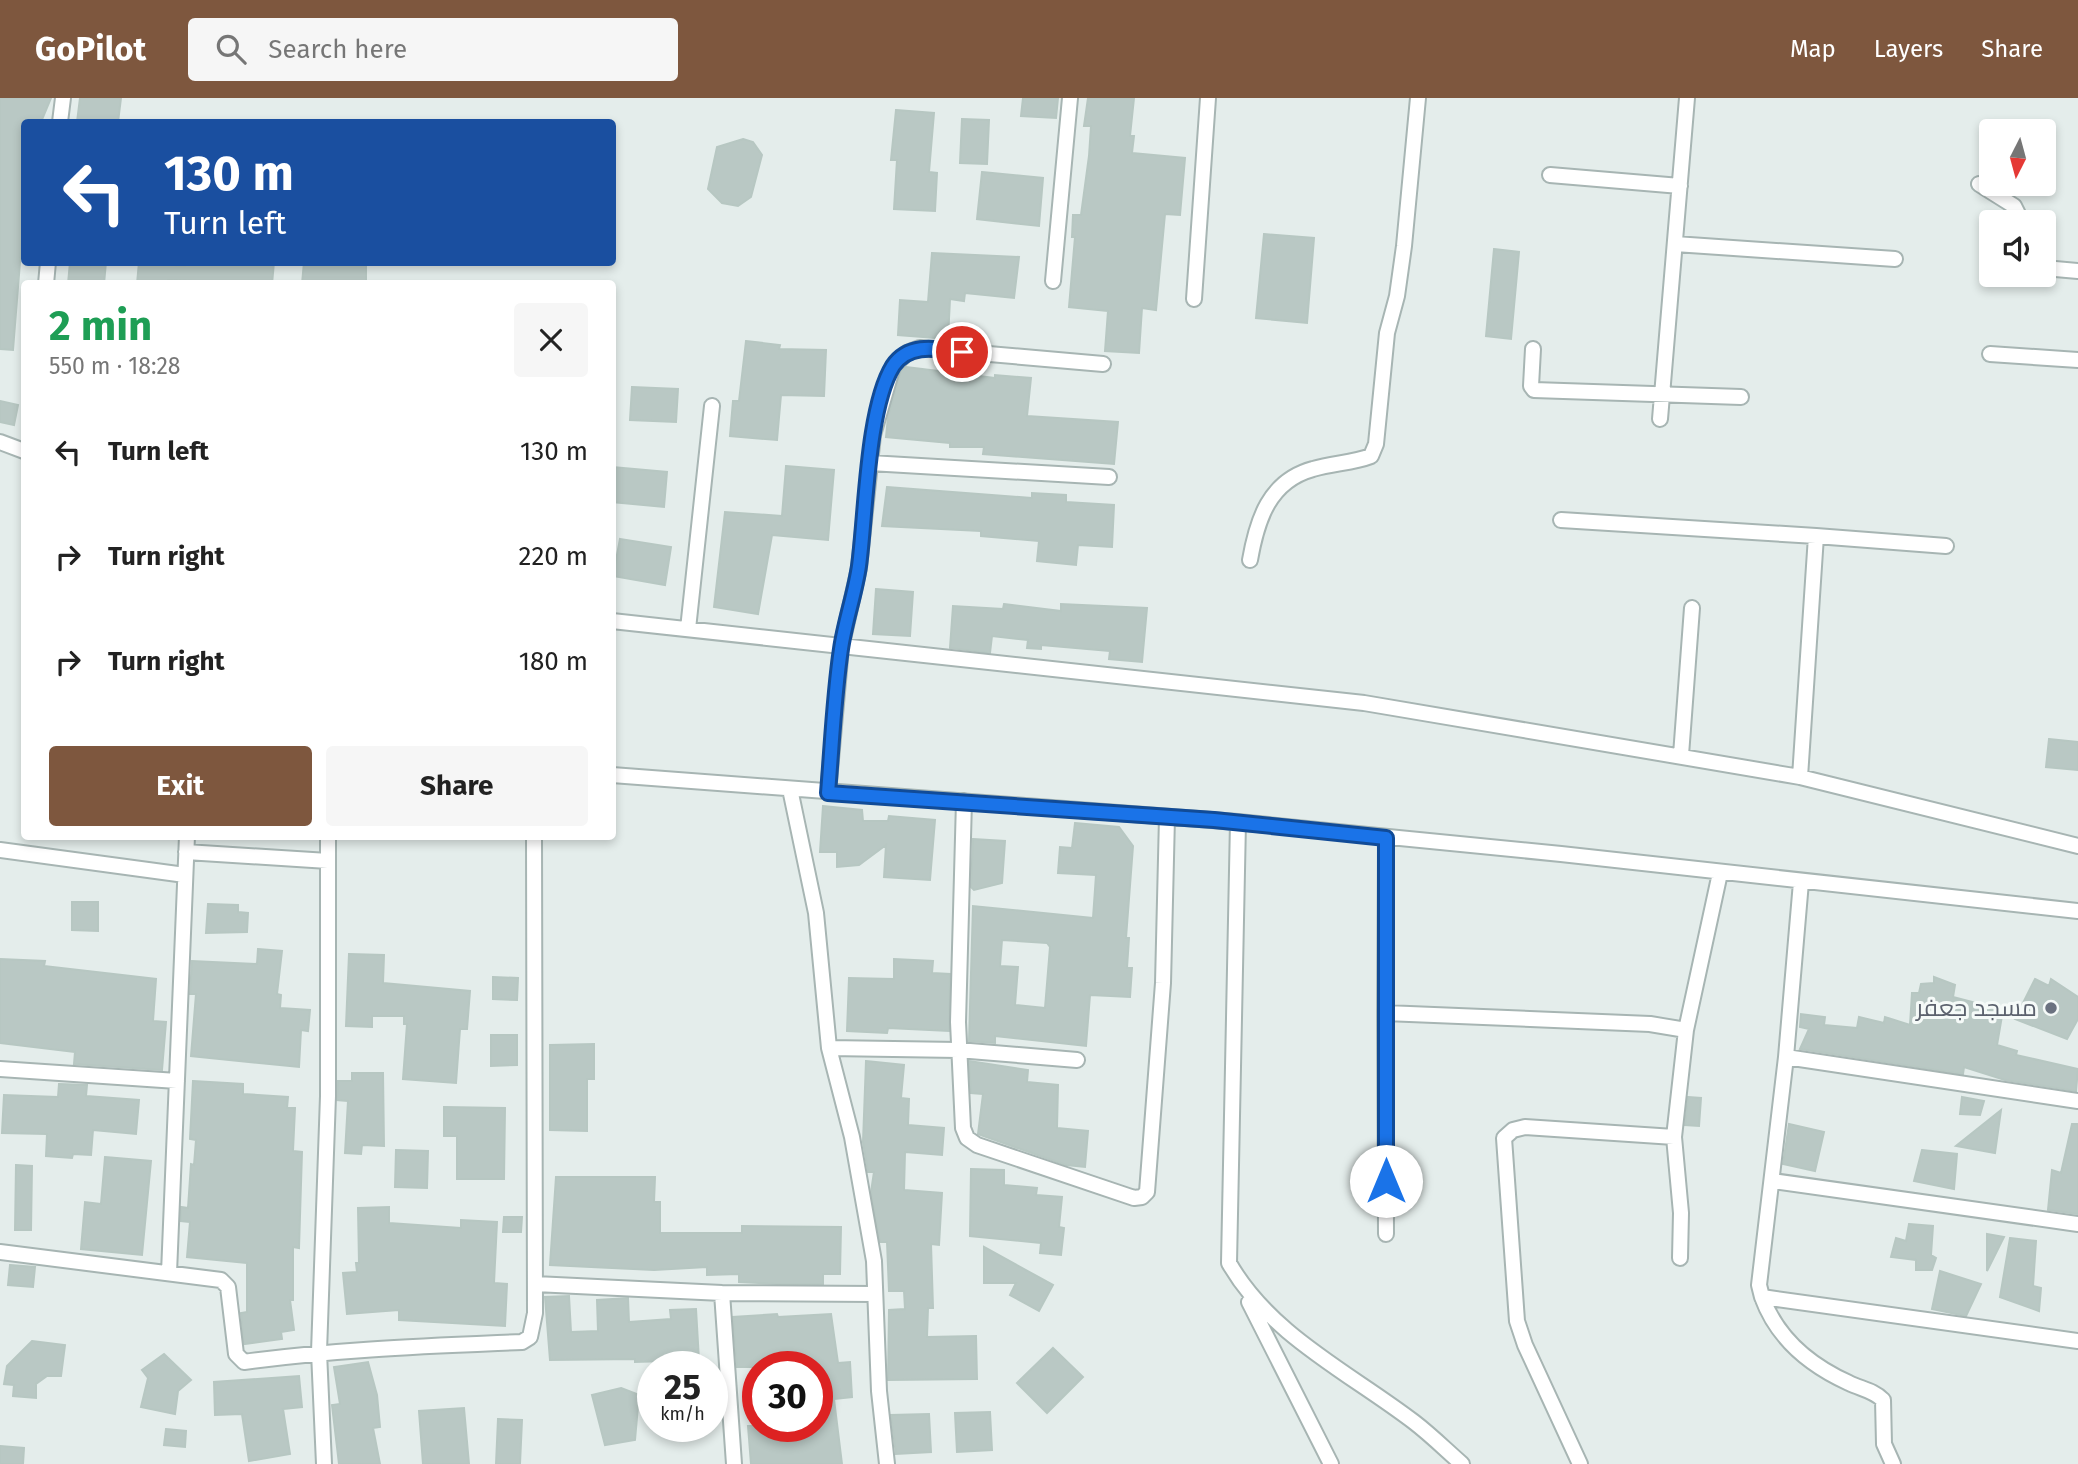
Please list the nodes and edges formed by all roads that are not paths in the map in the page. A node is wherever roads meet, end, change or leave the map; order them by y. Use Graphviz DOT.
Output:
graph roads {
  1 [pos="63,98"];
  2 [pos="1070,98"];
  3 [pos="1208,98"];
  4 [pos="1418,98"];
  5 [pos="1687,98"];
  6 [pos="60,119"];
  7 [pos="1550,175"];
  8 [pos="1680,186"];
  9 [pos="1998,196"];
  10 [pos="2016,210"];
  11 [pos="1675,244"];
  12 [pos="1895,260"];
  13 [pos="2056,269"];
  14 [pos="2078,271"];
  15 [pos="1053,281"];
  16 [pos="1194,299"];
  17 [pos="1533,349"];
  18 [pos="1990,354"];
  19 [pos="2078,360"];
  20 [pos="1104,364"];
  21 [pos="1662,396"];
  22 [pos="1741,397"];
  23 [pos="712,406"];
  24 [pos="1660,419"];
  25 [pos="0,442"];
  26 [pos="21,450"];
  27 [pos="870,463"];
  28 [pos="1109,477"];
  29 [pos="1561,520"];
  30 [pos="1816,536"];
  31 [pos="1946,546"];
  32 [pos="1250,560"];
  33 [pos="1692,608"];
  34 [pos="616,621"];
  35 [pos="688,629"];
  36 [pos="841,648"];
  37 [pos="1681,755"];
  38 [pos="616,775"];
  39 [pos="1800,777"];
  40 [pos="790,789"];
  41 [pos="828,793"];
  42 [pos="964,801"];
  43 [pos="1167,817"];
  44 [pos="1238,822"];
  45 [pos="1386,838"];
  46 [pos="328,840"];
  47 [pos="534,840"];
  48 [pos="186,844"];
  49 [pos="2078,846"];
  50 [pos="0,850"];
  51 [pos="328,861"];
  52 [pos="1720,873"];
  53 [pos="185,875"];
  54 [pos="1801,882"];
  55 [pos="2078,911"];
  56 [pos="1385,1013"];
  57 [pos="1686,1030"];
  58 [pos="829,1048"];
  59 [pos="958,1050"];
  60 [pos="1786,1057"];
  61 [pos="1077,1060"];
  62 [pos="0,1069"];
  63 [pos="177,1081"];
  64 [pos="2078,1101"];
  65 [pos="1674,1137"];
  66 [pos="1773,1181"];
  67 [pos="2078,1224"];
  68 [pos="1386,1234"];
  69 [pos="0,1252"];
  70 [pos="1680,1258"];
  71 [pos="1229,1263"];
  72 [pos="169,1273"];
  73 [pos="536,1284"];
  74 [pos="722,1293"];
  75 [pos="875,1294"];
  76 [pos="1762,1297"];
  77 [pos="2078,1341"];
  78 [pos="319,1352"];
  79 [pos="324,1464"];
  80 [pos="734,1464"];
  81 [pos="887,1464"];
  82 [pos="1331,1464"];
  83 [pos="1462,1464"];
  84 [pos="1580,1464"];
  85 [pos="1893,1464"];
  1 -- 6 [label="street"];
  2 -- 15 [label="street"];
  3 -- 16 [label="street"];
  4 -- 32 [label="street"];
  5 -- 8 [label="street"];
  7 -- 8 [label="street"];
  8 -- 11 [label="street"];
  9 -- 10 [label="street"];
  11 -- 12 [label="street"];
  11 -- 21 [label="street"];
  13 -- 14 [label="street"];
  17 -- 21 [label="street"];
  18 -- 19 [label="street"];
  20 -- 27 [label="street"];
  21 -- 22 [label="street"];
  21 -- 24 [label="street"];
  23 -- 35 [label="street"];
  25 -- 26 [label="street"];
  27 -- 28 [label="street"];
  27 -- 36 [label="street"];
  29 -- 30 [label="street"];
  30 -- 31 [label="street"];
  30 -- 39 [label="street"];
  33 -- 37 [label="street"];
  34 -- 35 [label="street"];
  35 -- 36 [label="street"];
  36 -- 37 [label="street"];
  36 -- 41 [label="street"];
  37 -- 39 [label="street"];
  38 -- 40 [label="street"];
  39 -- 49 [label="street"];
  40 -- 41 [label="street"];
  40 -- 58 [label="street"];
  41 -- 42 [label="street"];
  42 -- 43 [label="street"];
  42 -- 59 [label="street"];
  43 -- 44 [label="street"];
  43 -- 59 [label="street"];
  44 -- 45 [label="street"];
  44 -- 71 [label="street"];
  45 -- 52 [label="street"];
  45 -- 56 [label="street"];
  46 -- 51 [label="street"];
  47 -- 73 [label="street"];
  48 -- 51 [label="street"];
  48 -- 53 [label="street"];
  50 -- 53 [label="street"];
  51 -- 78 [label="street"];
  52 -- 54 [label="street"];
  52 -- 57 [label="street"];
  53 -- 63 [label="street"];
  54 -- 55 [label="street"];
  54 -- 60 [label="street"];
  56 -- 57 [label="street"];
  56 -- 68 [label="street"];
  57 -- 65 [label="street"];
  58 -- 59 [label="street"];
  58 -- 75 [label="street"];
  59 -- 61 [label="street"];
  60 -- 64 [label="street"];
  60 -- 66 [label="street"];
  62 -- 63 [label="street"];
  63 -- 72 [label="street"];
  65 -- 70 [label="street"];
  65 -- 84 [label="street"];
  66 -- 67 [label="street"];
  66 -- 76 [label="street"];
  69 -- 72 [label="street"];
  71 -- 82 [label="street"];
  71 -- 83 [label="street"];
  72 -- 78 [label="street"];
  73 -- 74 [label="street"];
  73 -- 78 [label="street"];
  74 -- 75 [label="street"];
  74 -- 80 [label="street"];
  75 -- 81 [label="street"];
  76 -- 77 [label="street"];
  76 -- 85 [label="street"];
  78 -- 79 [label="street"];
}
